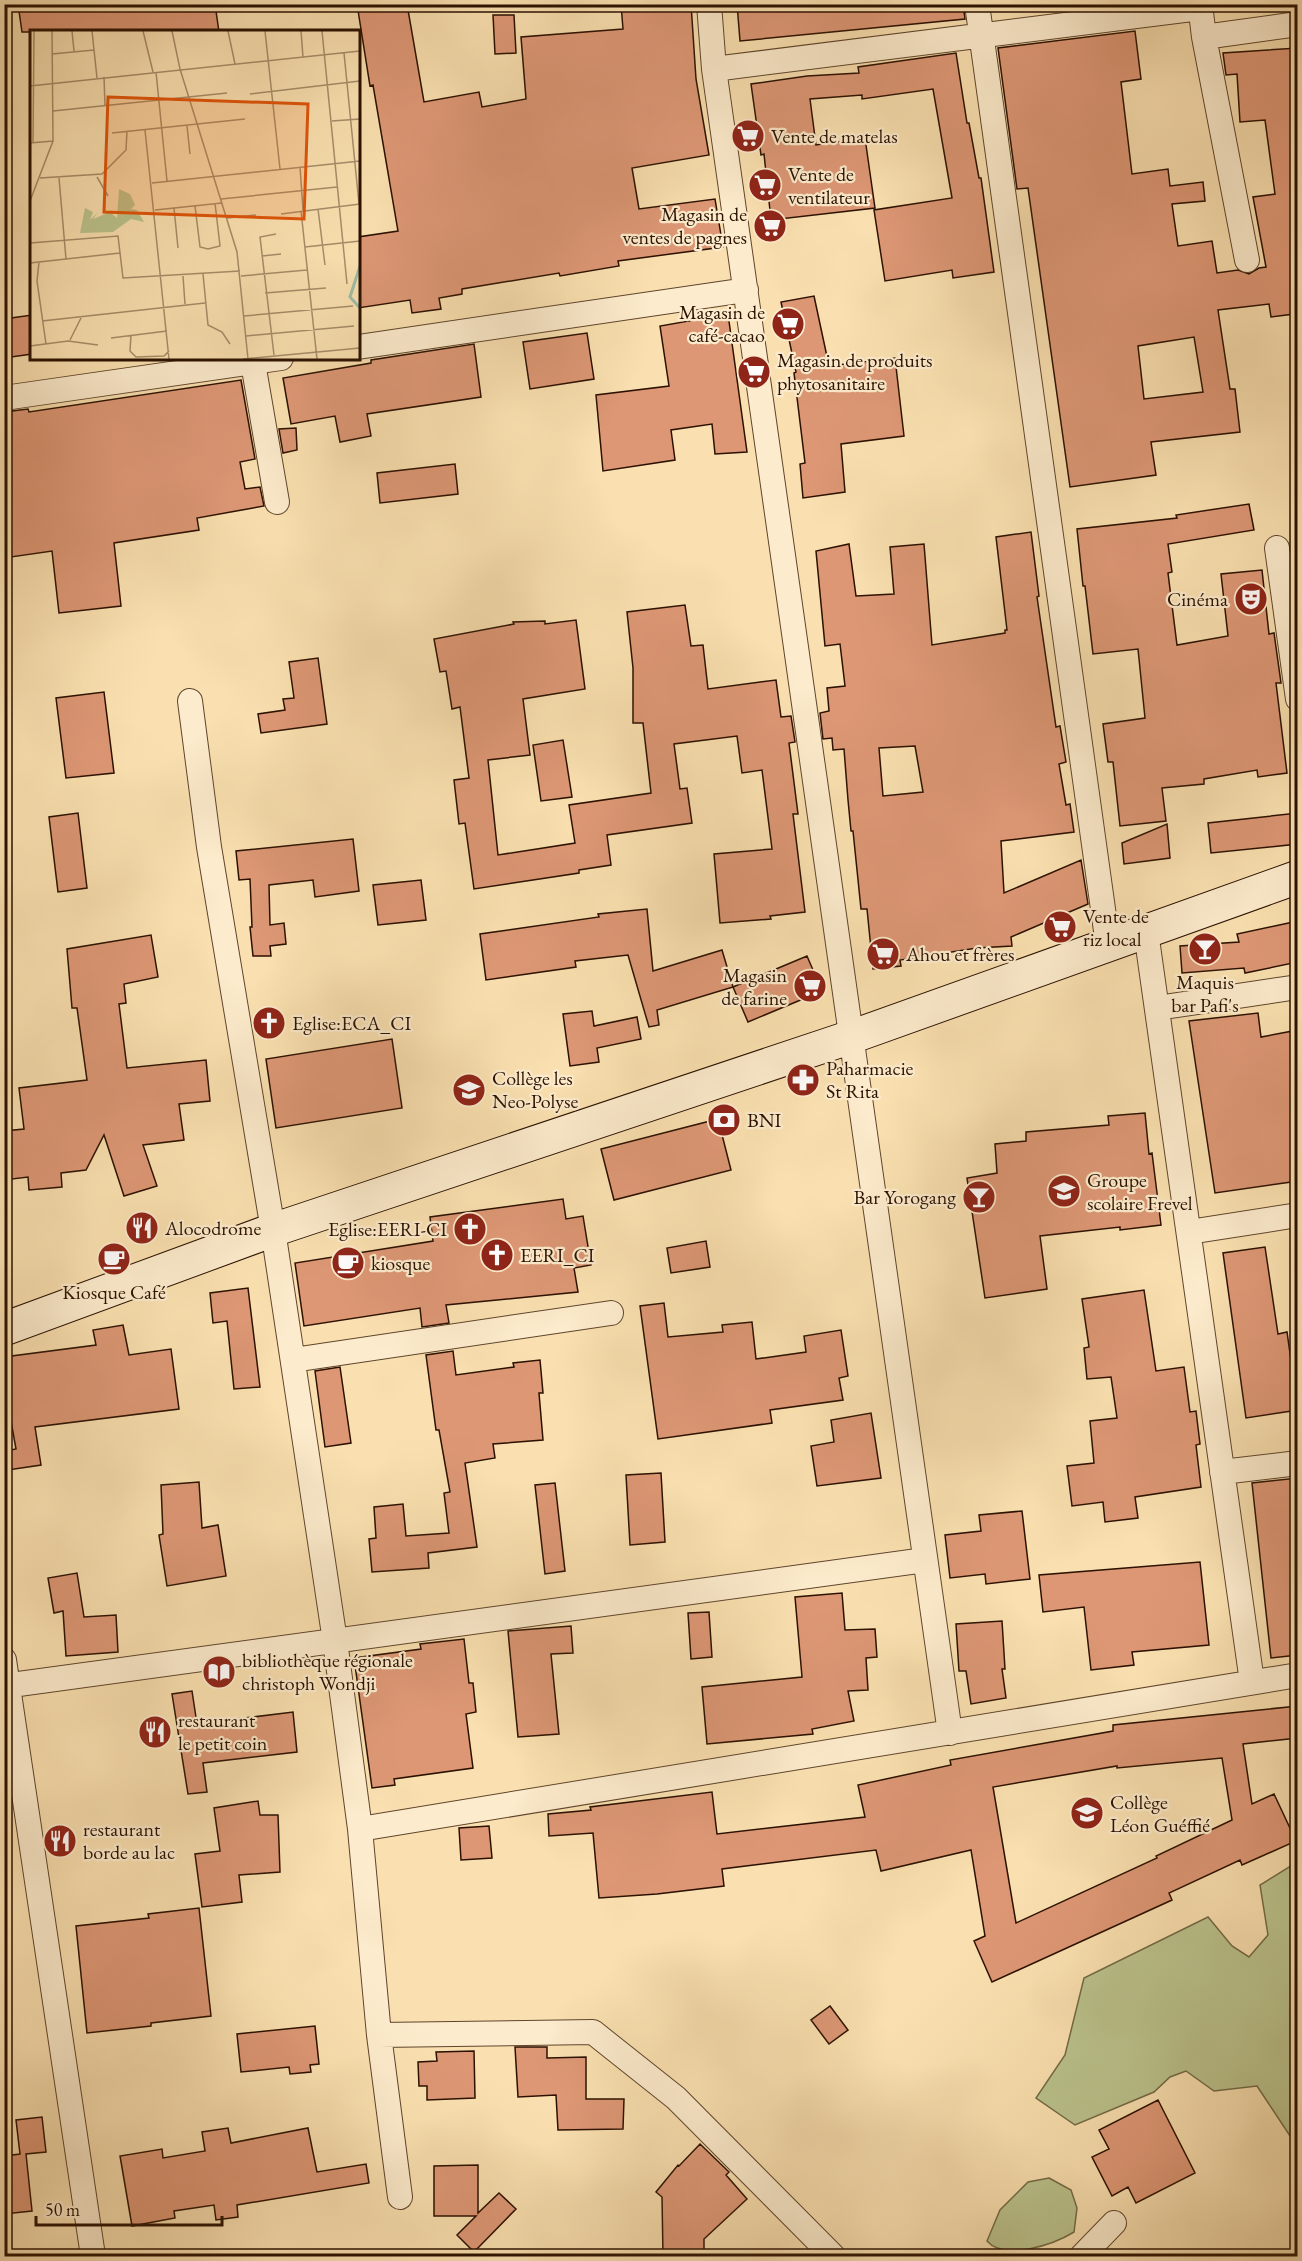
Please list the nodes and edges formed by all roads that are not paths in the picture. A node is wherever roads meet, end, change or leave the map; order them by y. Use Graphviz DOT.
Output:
graph roads {
  1 [pos="709,4"];
  2 [pos="977,4"];
  3 [pos="1200,6"];
  4 [pos="1298,24"];
  5 [pos="982,36"];
  6 [pos="1204,37"];
  7 [pos="714,69"];
  8 [pos="1247,260"];
  9 [pos="746,290"];
  10 [pos="360,347"];
  11 [pos="271,360"];
  12 [pos="254,363"];
  13 [pos="4,398"];
  14 [pos="277,501"];
  15 [pos="1277,548"];
  16 [pos="1298,699"];
  17 [pos="190,701"];
  18 [pos="1298,877"];
  19 [pos="1146,932"];
  20 [pos="1108,945"];
  21 [pos="1298,987"];
  22 [pos="1157,1008"];
  23 [pos="852,1037"];
  24 [pos="1298,1215"];
  25 [pos="273,1230"];
  26 [pos="1189,1232"];
  27 [pos="611,1313"];
  28 [pos="4,1329"];
  29 [pos="293,1360"];
  30 [pos="1298,1462"];
  31 [pos="1222,1472"];
  32 [pos="926,1560"];
  33 [pos="335,1641"];
  34 [pos="4,1660"];
  35 [pos="1298,1675"];
  36 [pos="1252,1682"];
  37 [pos="6,1686"];
  38 [pos="950,1733"];
  39 [pos="360,1829"];
  40 [pos="379,2035"];
  41 [pos="400,2197"];
  42 [pos="1114,2223"];
  43 [pos="93,2256"];
  44 [pos="833,2256"];
  45 [pos="1082,2256"];
  1 -- 7 [label="street"];
  2 -- 5 [label="street"];
  3 -- 5 [label="street"];
  3 -- 6 [label="street"];
  4 -- 6 [label="street"];
  5 -- 7 [label="street"];
  5 -- 20 [label="street"];
  6 -- 8 [label="street"];
  7 -- 9 [label="street"];
  9 -- 10 [label="street"];
  9 -- 23 [label="street"];
  11 -- 12 [label="street"];
  12 -- 13 [label="street"];
  12 -- 14 [label="street"];
  15 -- 16 [label="street"];
  17 -- 25 [label="street"];
  18 -- 19 [label="main road"];
  19 -- 20 [label="main road"];
  19 -- 22 [label="street"];
  20 -- 23 [label="main road"];
  21 -- 22 [label="street"];
  22 -- 26 [label="street"];
  23 -- 25 [label="main road"];
  23 -- 32 [label="street"];
  24 -- 26 [label="street"];
  25 -- 28 [label="main road"];
  25 -- 29 [label="street"];
  26 -- 31 [label="street"];
  27 -- 29 [label="street"];
  29 -- 33 [label="street"];
  30 -- 31 [label="street"];
  31 -- 36 [label="street"];
  32 -- 33 [label="street"];
  32 -- 38 [label="street"];
  33 -- 37 [label="street"];
  33 -- 39 [label="street"];
  34 -- 37 [label="street"];
  35 -- 36 [label="street"];
  36 -- 38 [label="street"];
  37 -- 43 [label="street"];
  38 -- 39 [label="street"];
  39 -- 40 [label="street"];
  40 -- 41 [label="street"];
  40 -- 44 [label="street"];
  42 -- 45 [label="street"];
}
